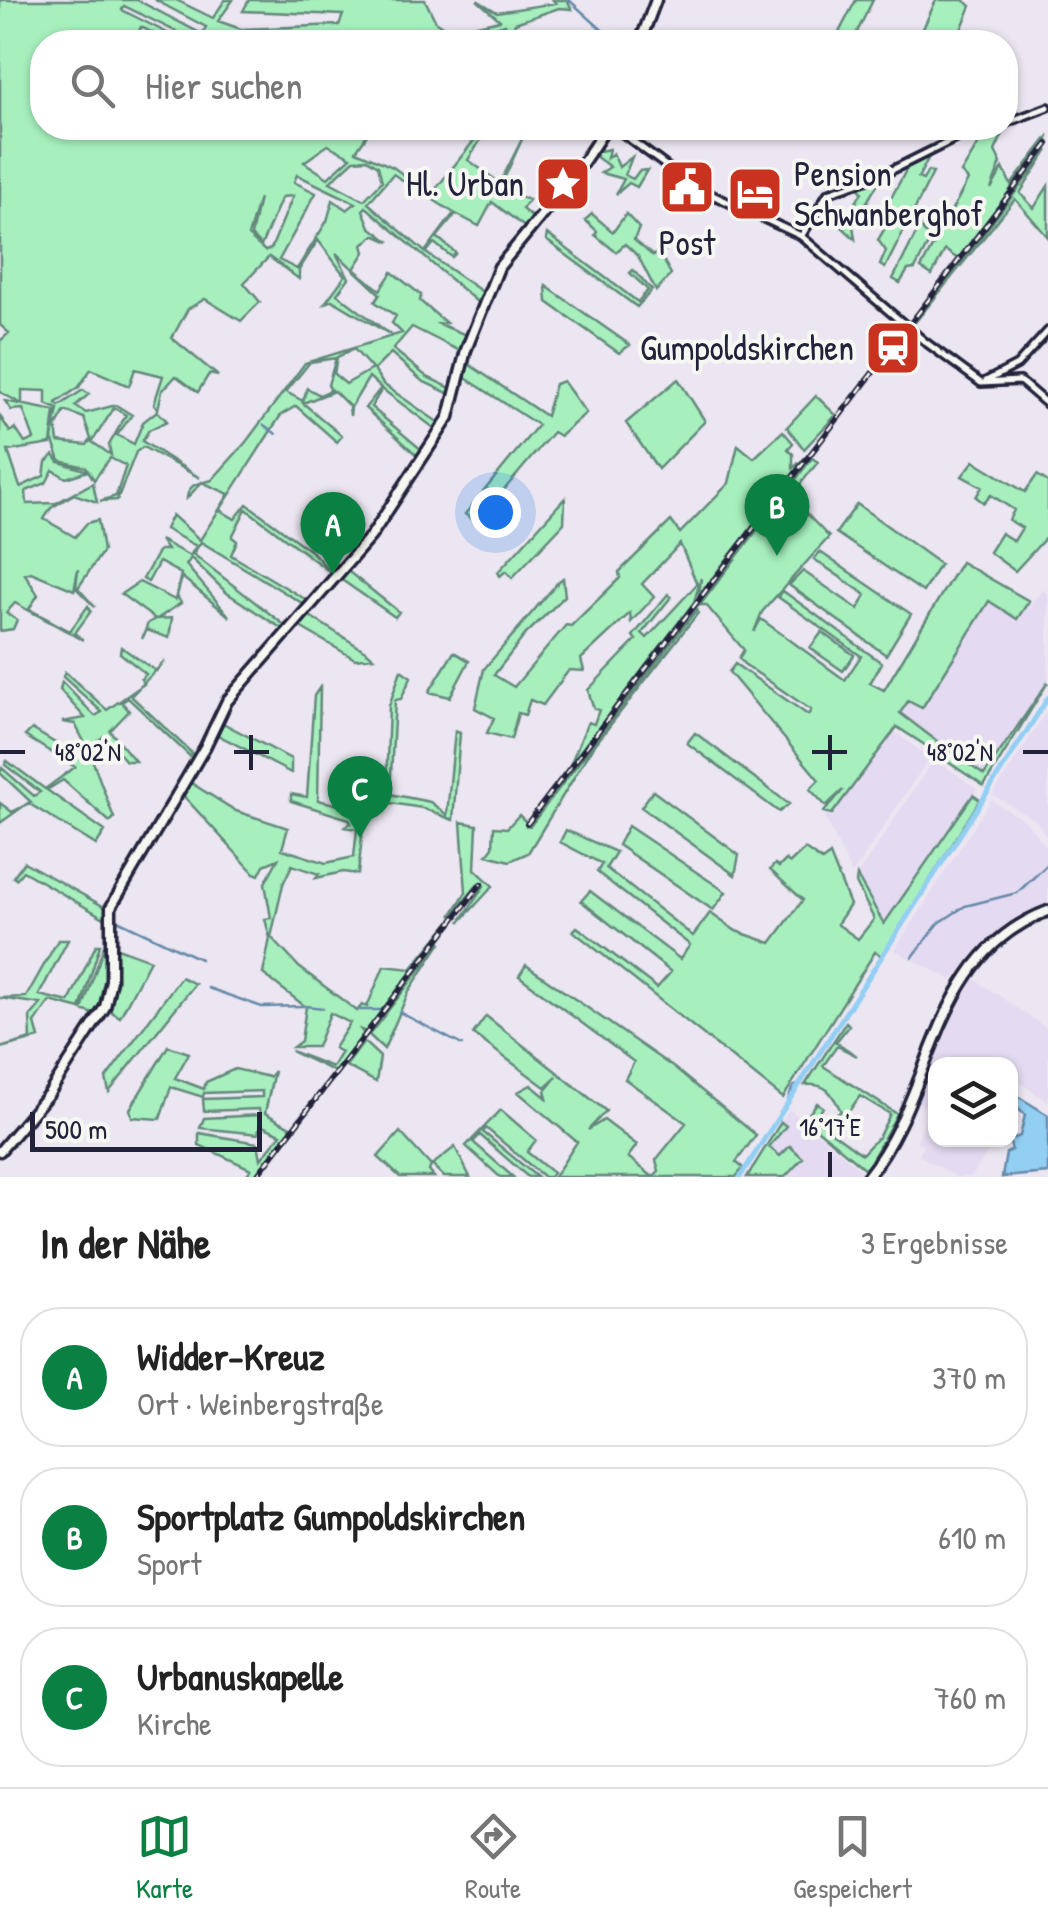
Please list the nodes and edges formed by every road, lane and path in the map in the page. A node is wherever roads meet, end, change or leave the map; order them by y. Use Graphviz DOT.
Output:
graph roads {
  1 [pos="656,0"];
  2 [pos="645,30"];
  3 [pos="1048,107"];
  4 [pos="1018,118"];
  5 [pos="598,140"];
  6 [pos="631,140"];
  7 [pos="953,140"];
  8 [pos="802,236"];
  9 [pos="1048,331"];
  10 [pos="1009,377"];
  11 [pos="1048,405"];
  12 [pos="1048,911"];
  13 [pos="0,1151"];
  14 [pos="868,1177"];
  1 -- 2 [label="main road"];
  3 -- 4 [label="street"];
  5 -- 13 [label="main road"];
  6 -- 8 [label="street"];
  7 -- 8 [label="street"];
  8 -- 10 [label="street"];
  9 -- 10 [label="street"];
  10 -- 11 [label="street"];
  12 -- 14 [label="main road"];
}
